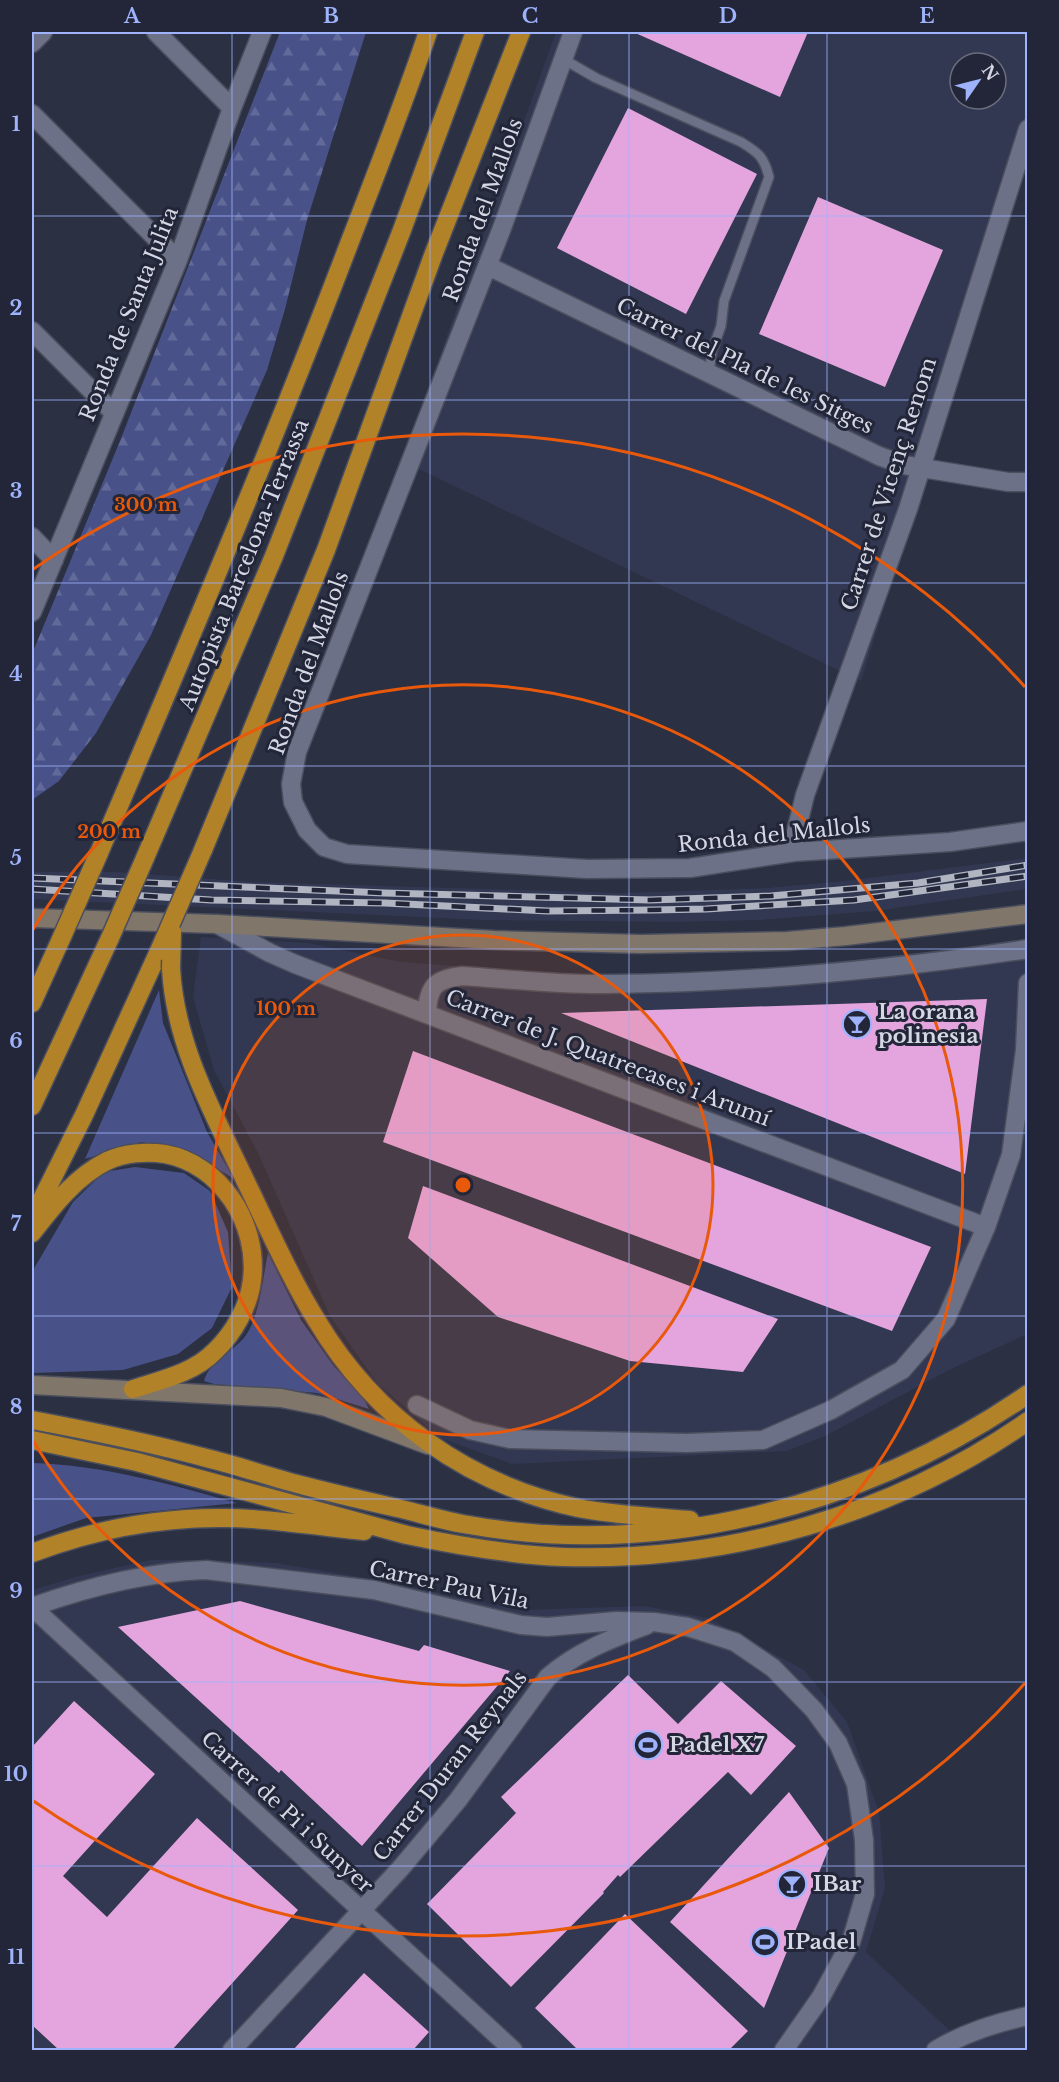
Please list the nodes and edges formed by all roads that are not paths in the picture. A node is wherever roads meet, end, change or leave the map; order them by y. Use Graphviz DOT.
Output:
graph roads {
  1 [pos="43,32"];
  2 [pos="156,32"];
  3 [pos="262,32"];
  4 [pos="428,32"];
  5 [pos="475,32"];
  6 [pos="521,32"];
  7 [pos="573,32"];
  8 [pos="32,43"];
  9 [pos="563,58"];
  10 [pos="232,108"];
  11 [pos="32,114"];
  12 [pos="1028,129"];
  13 [pos="178,260"];
  14 [pos="488,266"];
  15 [pos="32,331"];
  16 [pos="709,373"];
  17 [pos="113,412"];
  18 [pos="921,466"];
  19 [pos="1028,482"];
  20 [pos="32,537"];
  21 [pos="54,560"];
  22 [pos="32,612"];
  23 [pos="1028,831"];
  24 [pos="794,852"];
  25 [pos="1028,914"];
  26 [pos="32,918"];
  27 [pos="173,918"];
  28 [pos="216,924"];
  29 [pos="1028,949"];
  30 [pos="1028,983"];
  31 [pos="32,1003"];
  32 [pos="427,1013"];
  33 [pos="32,1106"];
  34 [pos="32,1221"];
  35 [pos="986,1227"];
  36 [pos="32,1233"];
  37 [pos="32,1385"];
  38 [pos="133,1389"];
  39 [pos="1028,1394"];
  40 [pos="417,1405"];
  41 [pos="32,1420"];
  42 [pos="1028,1421"];
  43 [pos="32,1440"];
  44 [pos="430,1445"];
  45 [pos="32,1450"];
  46 [pos="87,1451"];
  47 [pos="722,1523"];
  48 [pos="407,1535"];
  49 [pos="32,1553"];
  50 [pos="32,1607"];
  51 [pos="654,1622"];
  52 [pos="361,1911"];
  53 [pos="1028,2016"];
  54 [pos="232,2050"];
  55 [pos="513,2050"];
  56 [pos="784,2050"];
  57 [pos="936,2050"];
  1 -- 8 [label="street"];
  2 -- 10 [label="street"];
  3 -- 10 [label="street, Ronda de Santa Julita"];
  4 -- 31 [label="highway, Autopista Barcelona-Terrassa, bridge"];
  5 -- 33 [label="highway, Autopista Barcelona-Terrassa, bridge"];
  6 -- 27 [label="highway, bridge"];
  7 -- 9 [label="street, Ronda del Mallols"];
  9 -- 14 [label="street, Ronda del Mallols"];
  9 -- 16 [label="lane"];
  10 -- 13 [label="street, Ronda de Santa Julita"];
  11 -- 13 [label="street"];
  12 -- 18 [label="street, Carrer de Vicenç Renom"];
  13 -- 17 [label="street, Ronda de Santa Julita"];
  14 -- 16 [label="street, Carrer del Pla de les Sitges"];
  14 -- 24 [label="street, Ronda del Mallols"];
  15 -- 17 [label="street"];
  16 -- 18 [label="street, Carrer del Pla de les Sitges"];
  17 -- 21 [label="street, Ronda de Santa Julita"];
  18 -- 19 [label="street, Carrer del Pla de les Sitges"];
  18 -- 24 [label="street, Carrer de Vicenç Renom"];
  20 -- 21 [label="street"];
  21 -- 22 [label="street, Ronda de Santa Julita"];
  23 -- 24 [label="street, Ronda del Mallols"];
  25 -- 28 [label="main road"];
  26 -- 28 [label="main road"];
  27 -- 34 [label="highway, bridge"];
  27 -- 44 [label="highway, bridge"];
  28 -- 32 [label="street, Carrer de J. Quatrecases i Arumí"];
  29 -- 32 [label="street"];
  30 -- 35 [label="street"];
  32 -- 35 [label="street, Carrer de J. Quatrecases i Arumí"];
  35 -- 40 [label="street"];
  36 -- 38 [label="highway"];
  37 -- 38 [label="main road"];
  38 -- 44 [label="main road"];
  39 -- 47 [label="highway"];
  41 -- 47 [label="highway"];
  42 -- 48 [label="highway"];
  43 -- 46 [label="highway"];
  44 -- 47 [label="highway"];
  45 -- 46 [label="main road"];
  46 -- 48 [label="highway"];
  48 -- 49 [label="highway"];
  50 -- 51 [label="street, Carrer Pau Vila"];
  50 -- 52 [label="street, Carrer de Pi i Sunyer"];
  51 -- 52 [label="street, Carrer Duran Reynals"];
  51 -- 56 [label="street, Carrer Pau Vila"];
  52 -- 54 [label="street, Carrer Duran Reynals"];
  52 -- 55 [label="street, Carrer de Pi i Sunyer"];
  53 -- 57 [label="street"];
}
